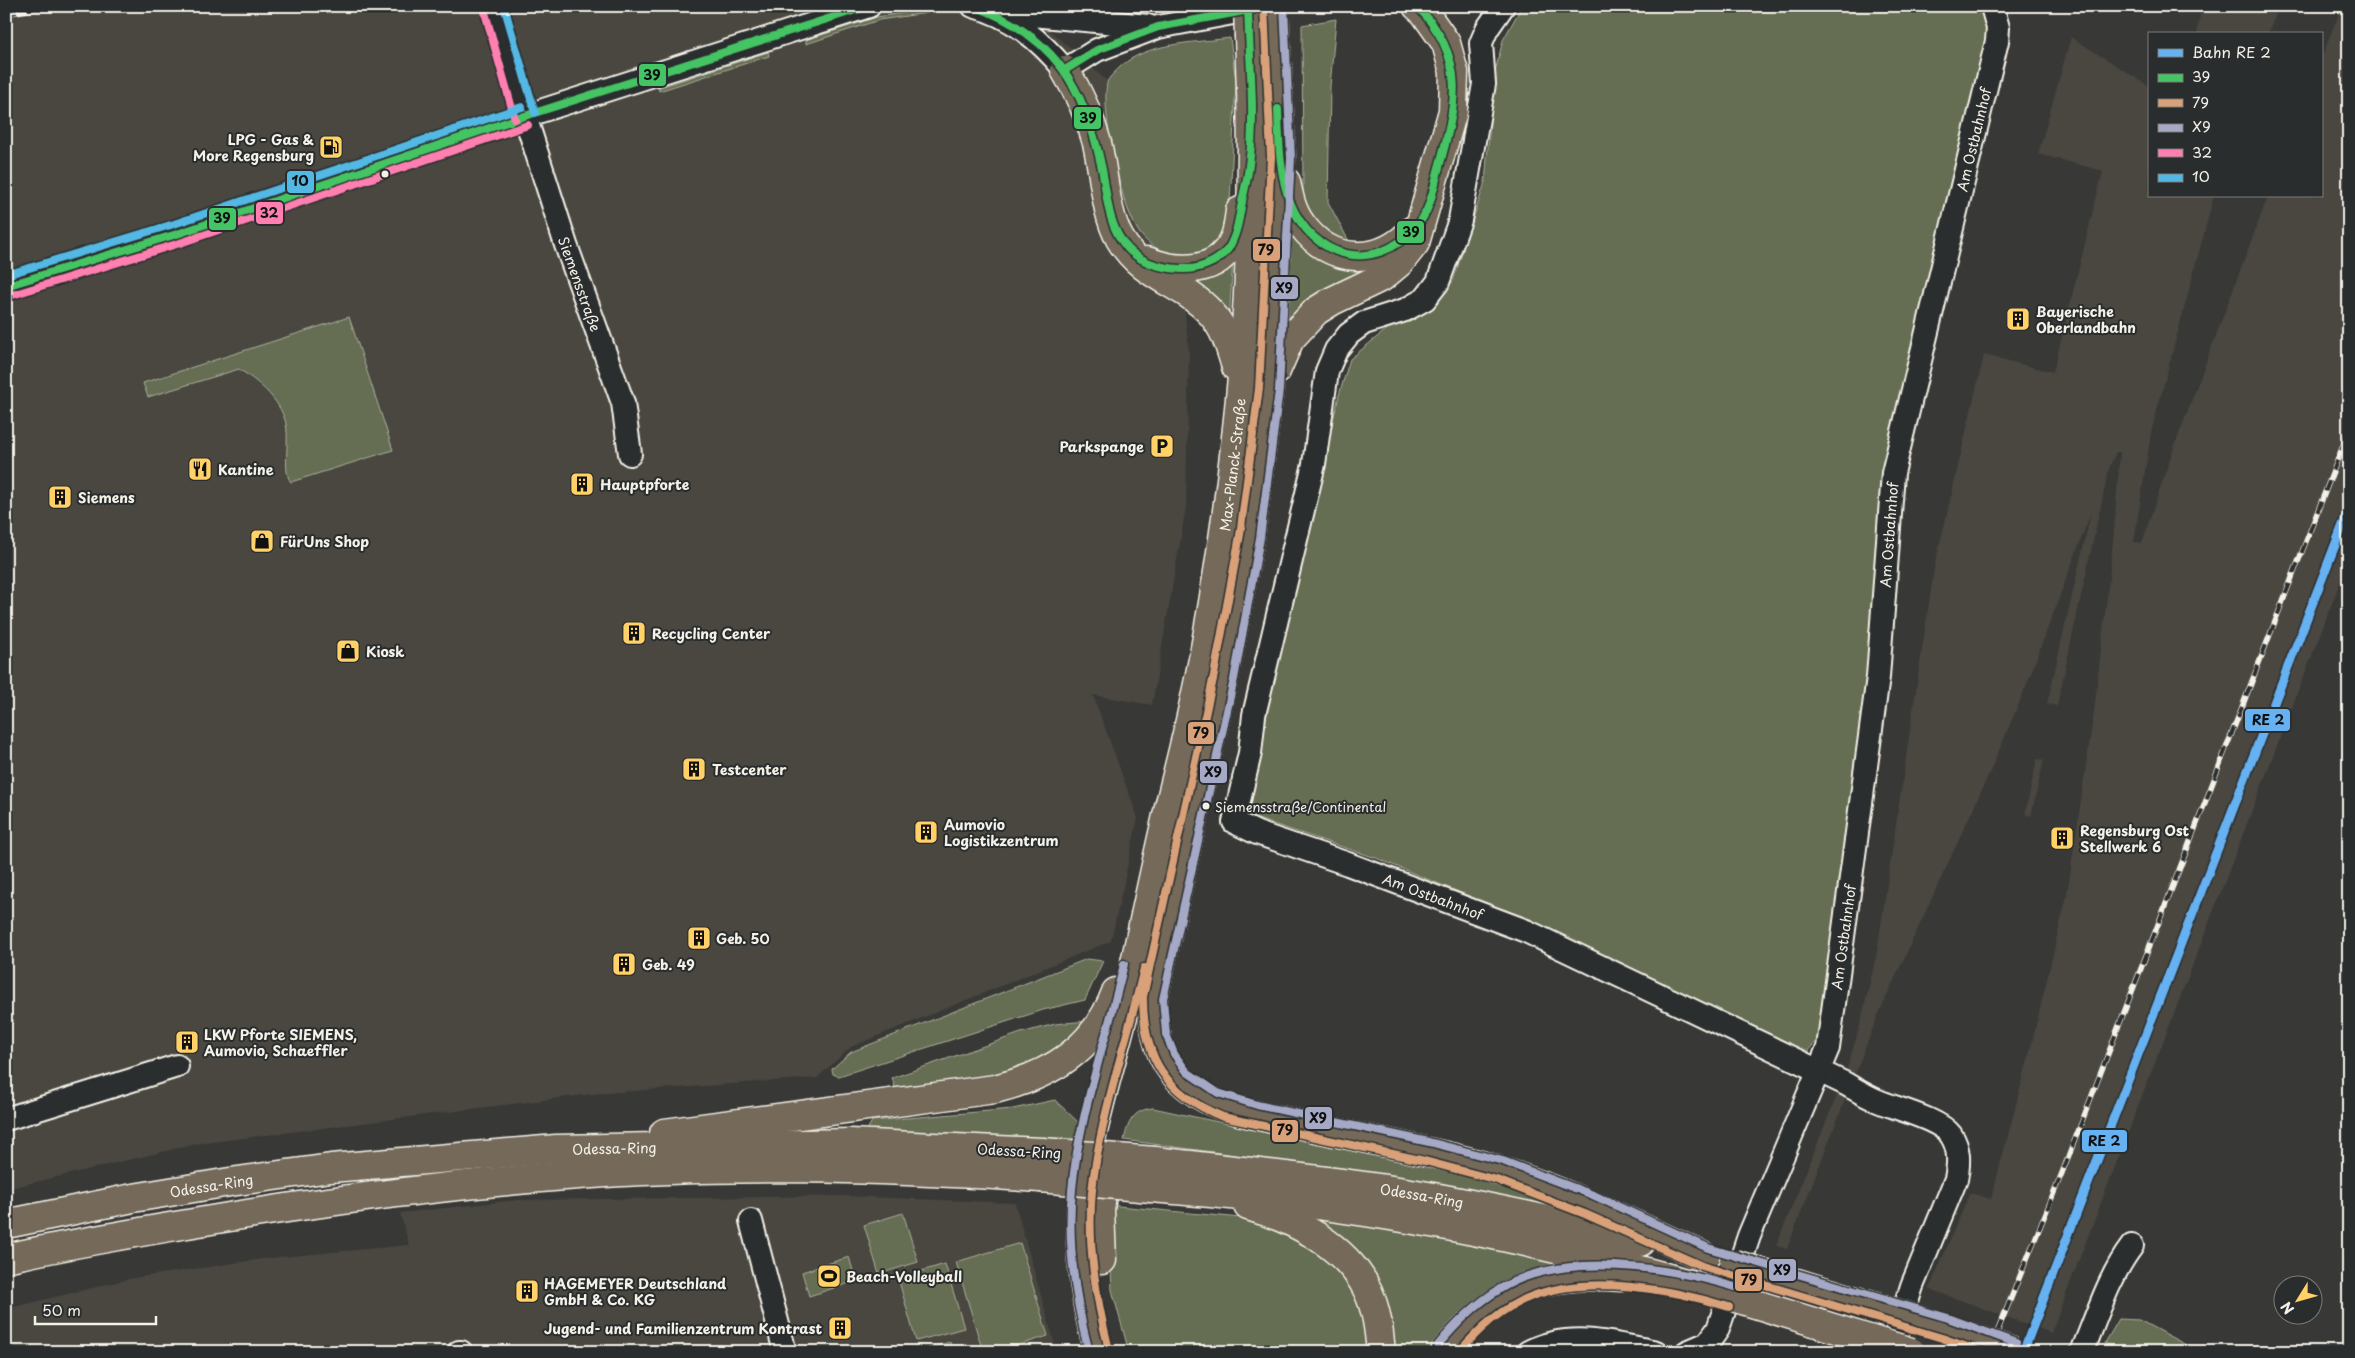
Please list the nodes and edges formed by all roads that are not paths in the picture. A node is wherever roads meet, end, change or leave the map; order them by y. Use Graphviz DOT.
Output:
graph roads {
  1 [pos="494,6"];
  2 [pos="869,6"];
  3 [pos="1248,6"];
  4 [pos="1417,6"];
  5 [pos="1503,6"];
  6 [pos="1992,6"];
  7 [pos="980,8"];
  8 [pos="1273,14"];
  9 [pos="1158,27"];
  10 [pos="1065,70"];
  11 [pos="525,116"];
  12 [pos="1250,155"];
  13 [pos="1281,157"];
  14 [pos="1424,217"];
  15 [pos="1134,256"];
  16 [pos="6,286"];
  17 [pos="1241,382"];
  18 [pos="1269,389"];
  19 [pos="630,454"];
  20 [pos="1197,798"];
  21 [pos="1144,915"];
  22 [pos="177,1066"];
  23 [pos="1819,1071"];
  24 [pos="6,1119"];
  25 [pos="556,1150"];
  26 [pos="1194,1191"];
  27 [pos="751,1221"];
  28 [pos="6,1224"];
  29 [pos="2132,1246"];
  30 [pos="1705,1257"];
  31 [pos="6,1258"];
  32 [pos="1711,1290"];
  33 [pos="785,1352"];
  34 [pos="1099,1352"];
  35 [pos="1117,1352"];
  36 [pos="1381,1352"];
  37 [pos="1445,1352"];
  38 [pos="1528,1352"];
  39 [pos="1656,1352"];
  40 [pos="1687,1352"];
  41 [pos="1891,1352"];
  42 [pos="1911,1352"];
  43 [pos="2013,1352"];
  44 [pos="2082,1352"];
  1 -- 11 [label="street, Siemensstraße"];
  2 -- 11 [label="street"];
  3 -- 12 [label="highway, Max-Planck-Straße, bridge"];
  4 -- 14 [label="highway"];
  5 -- 23 [label="street, Am Ostbahnhof"];
  6 -- 23 [label="street, Am Ostbahnhof"];
  7 -- 9 [label="street"];
  7 -- 10 [label="street"];
  8 -- 9 [label="street"];
  8 -- 13 [label="highway, Max-Planck-Straße"];
  9 -- 10 [label="street"];
  10 -- 15 [label="highway"];
  11 -- 16 [label="street"];
  11 -- 19 [label="street, Siemensstraße"];
  12 -- 15 [label="highway"];
  12 -- 17 [label="highway, Max-Planck-Straße"];
  13 -- 14 [label="highway"];
  13 -- 18 [label="highway, Max-Planck-Straße"];
  14 -- 18 [label="highway"];
  15 -- 17 [label="highway"];
  17 -- 21 [label="highway, Max-Planck-Straße"];
  18 -- 20 [label="highway, Max-Planck-Straße"];
  20 -- 30 [label="highway"];
  20 -- 35 [label="highway"];
  21 -- 25 [label="highway"];
  21 -- 34 [label="highway"];
  22 -- 24 [label="street"];
  23 -- 40 [label="street, Am Ostbahnhof"];
  23 -- 41 [label="street, Am Ostbahnhof"];
  25 -- 28 [label="highway, Odessa-Ring"];
  25 -- 30 [label="highway, Odessa-Ring, bridge"];
  26 -- 31 [label="highway, Odessa-Ring, bridge"];
  26 -- 32 [label="highway, Odessa-Ring"];
  26 -- 36 [label="highway"];
  27 -- 33 [label="street"];
  29 -- 44 [label="street"];
  30 -- 43 [label="highway, Odessa-Ring, bridge"];
  32 -- 37 [label="highway"];
  32 -- 42 [label="highway, Odessa-Ring, bridge"];
  38 -- 39 [label="street"];
}
